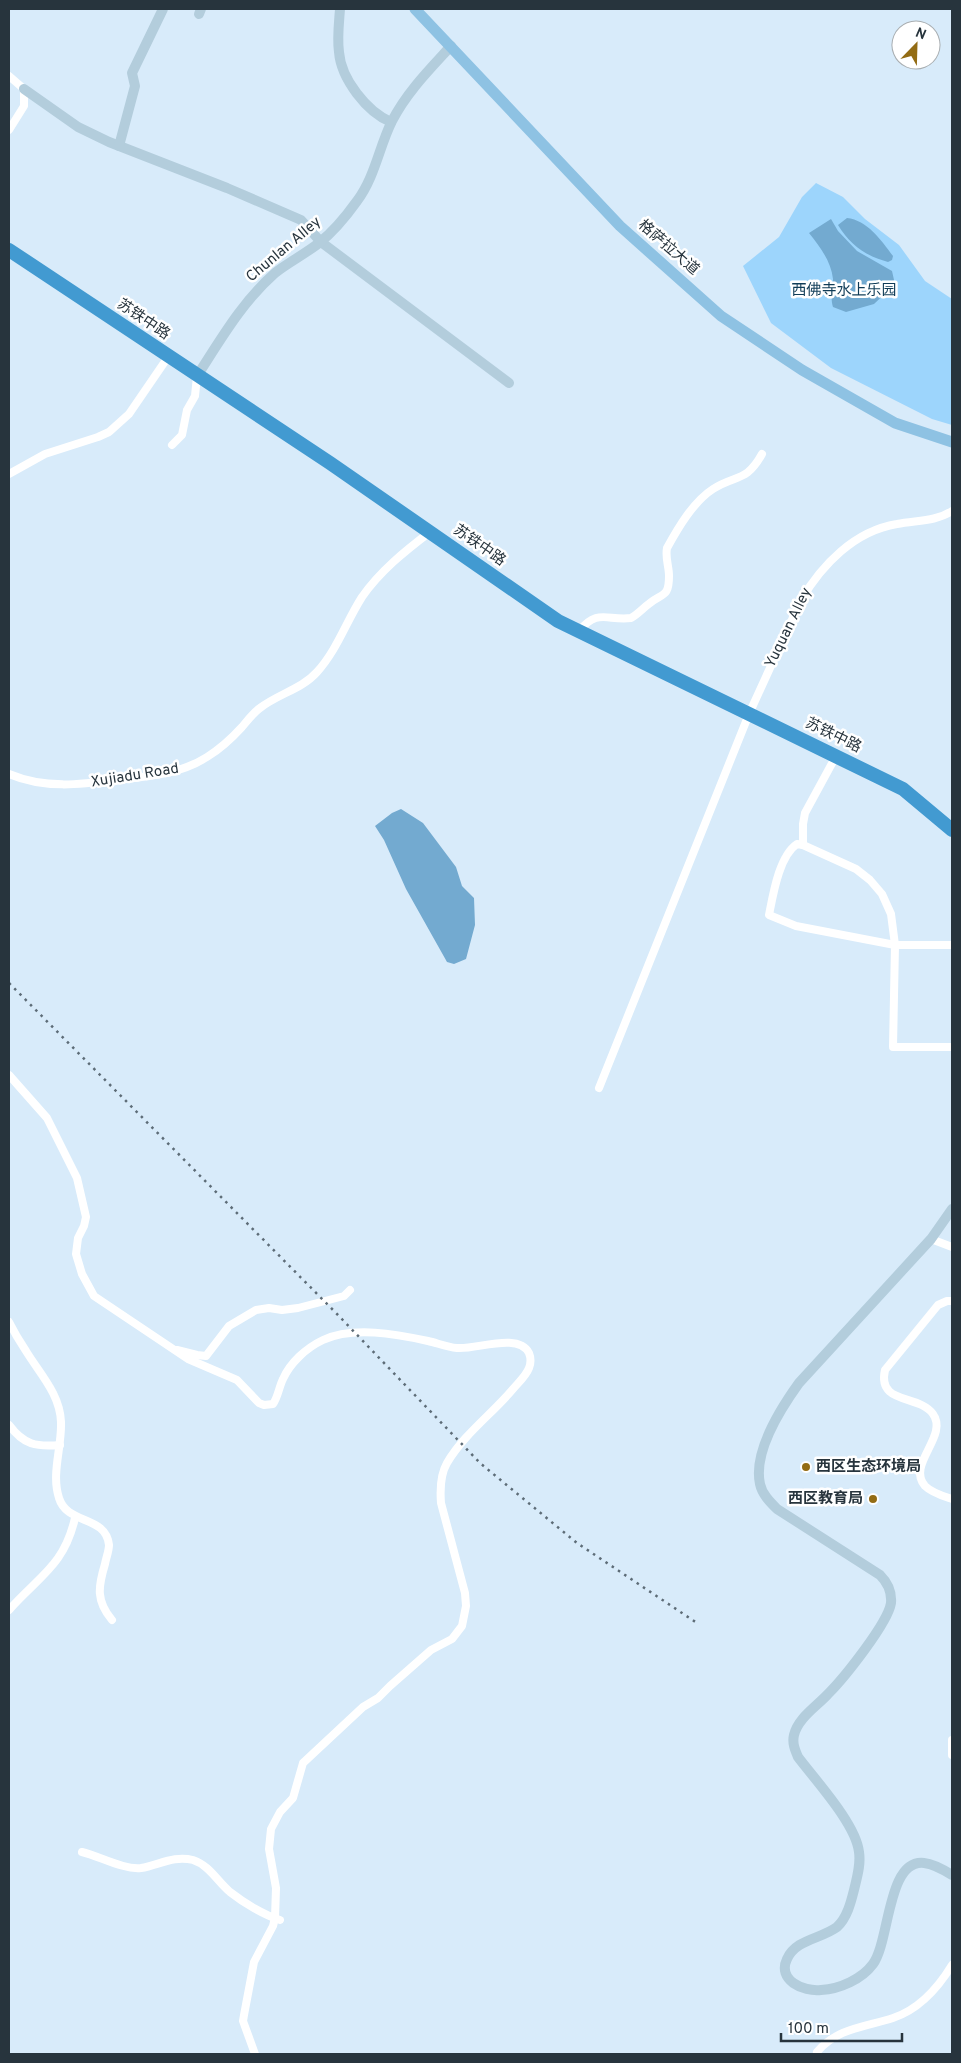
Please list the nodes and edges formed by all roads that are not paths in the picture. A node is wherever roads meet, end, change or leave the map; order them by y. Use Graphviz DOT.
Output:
graph roads {
  1 [pos="163,9"];
  2 [pos="340,9"];
  3 [pos="415,9"];
  4 [pos="450,46"];
  5 [pos="9,76"];
  6 [pos="24,89"];
  7 [pos="391,122"];
  8 [pos="9,130"];
  9 [pos="119,146"];
  10 [pos="321,242"];
  11 [pos="9,250"];
  12 [pos="168,357"];
  13 [pos="197,376"];
  14 [pos="509,383"];
  15 [pos="952,442"];
  16 [pos="172,445"];
  17 [pos="762,454"];
  18 [pos="9,474"];
  19 [pos="952,511"];
  20 [pos="430,532"];
  21 [pos="579,631"];
  22 [pos="748,714"];
  23 [pos="836,756"];
  24 [pos="9,774"];
  25 [pos="952,830"];
  26 [pos="803,844"];
  27 [pos="895,945"];
  28 [pos="952,945"];
  29 [pos="952,1047"];
  30 [pos="9,1075"];
  31 [pos="600,1088"];
  32 [pos="952,1209"];
  33 [pos="931,1239"];
  34 [pos="952,1247"];
  35 [pos="350,1290"];
  36 [pos="952,1301"];
  37 [pos="9,1322"];
  38 [pos="168,1347"];
  39 [pos="9,1425"];
  40 [pos="60,1445"];
  41 [pos="952,1499"];
  42 [pos="75,1518"];
  43 [pos="9,1610"];
  44 [pos="112,1620"];
  45 [pos="952,1740"];
  46 [pos="952,1755"];
  47 [pos="82,1852"];
  48 [pos="952,1875"];
  49 [pos="278,1919"];
  50 [pos="952,1965"];
  51 [pos="817,2052"];
  52 [pos="255,2054"];
  1 -- 9 [label="street"];
  2 -- 7 [label="street"];
  3 -- 4 [label="main road, 格萨拉大道"];
  4 -- 7 [label="street, Chunlan Alley"];
  4 -- 15 [label="main road, 格萨拉大道"];
  5 -- 6 [label="street"];
  6 -- 8 [label="street"];
  6 -- 9 [label="street"];
  7 -- 10 [label="street, Chunlan Alley"];
  9 -- 10 [label="street"];
  10 -- 13 [label="street, Chunlan Alley"];
  10 -- 14 [label="street"];
  11 -- 12 [label="highway, 苏铁中路"];
  12 -- 13 [label="highway, 苏铁中路"];
  12 -- 18 [label="street"];
  13 -- 16 [label="street"];
  13 -- 20 [label="highway, 苏铁中路"];
  17 -- 21 [label="street"];
  19 -- 22 [label="street, Yuquan Alley"];
  20 -- 21 [label="highway, 苏铁中路"];
  20 -- 24 [label="street, Xujiadu Road"];
  21 -- 22 [label="highway, 苏铁中路"];
  22 -- 23 [label="highway, 苏铁中路"];
  22 -- 31 [label="street, Yuquan Alley"];
  23 -- 25 [label="highway, 苏铁中路"];
  23 -- 26 [label="street"];
  26 -- 27 [label="street"];
  26 -- 27 [label="street"];
  27 -- 28 [label="street"];
  27 -- 29 [label="street"];
  30 -- 38 [label="street"];
  32 -- 33 [label="street"];
  33 -- 34 [label="street"];
  33 -- 48 [label="street"];
  35 -- 38 [label="street"];
  36 -- 41 [label="street"];
  37 -- 40 [label="street"];
  38 -- 49 [label="street"];
  39 -- 40 [label="street"];
  40 -- 42 [label="street"];
  42 -- 43 [label="street"];
  42 -- 44 [label="street"];
  45 -- 46 [label="street"];
  47 -- 49 [label="street"];
  49 -- 52 [label="street"];
  50 -- 51 [label="street"];
}
